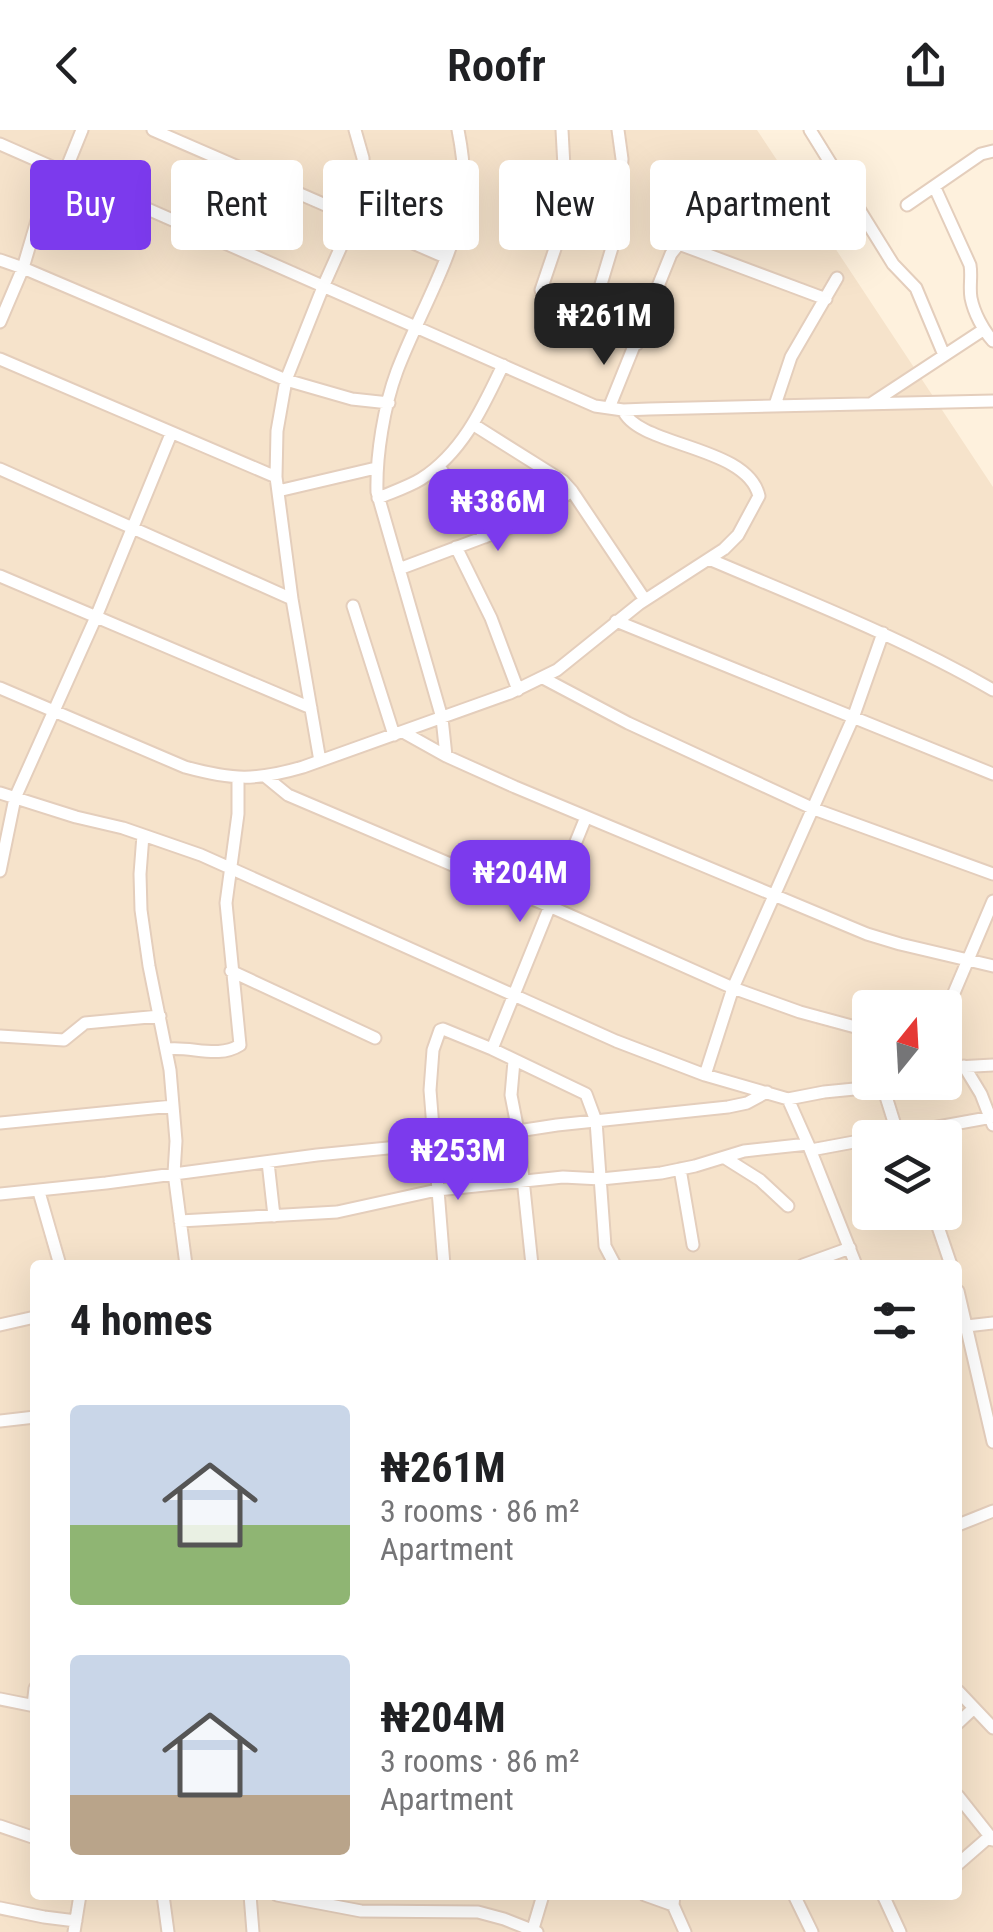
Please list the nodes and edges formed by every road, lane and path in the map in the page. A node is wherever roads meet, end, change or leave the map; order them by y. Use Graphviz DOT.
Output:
graph roads {
  1 [pos="82,130"];
  2 [pos="153,130"];
  3 [pos="458,130"];
  4 [pos="562,130"];
  5 [pos="618,130"];
  6 [pos="810,130"];
  7 [pos="360,132"];
  8 [pos="0,144"];
  9 [pos="993,151"];
  10 [pos="37,160"];
  11 [pos="70,160"];
  12 [pos="363,160"];
  13 [pos="936,188"];
  14 [pos="323,204"];
  15 [pos="907,205"];
  16 [pos="151,210"];
  17 [pos="30,244"];
  18 [pos="339,250"];
  19 [pos="431,250"];
  20 [pos="445,256"];
  21 [pos="0,260"];
  22 [pos="23,268"];
  23 [pos="837,278"];
  24 [pos="323,287"];
  25 [pos="826,299"];
  26 [pos="590,320"];
  27 [pos="0,322"];
  28 [pos="416,327"];
  29 [pos="983,330"];
  30 [pos="993,342"];
  31 [pos="637,344"];
  32 [pos="944,354"];
  33 [pos="0,360"];
  34 [pos="503,365"];
  35 [pos="286,380"];
  36 [pos="993,401"];
  37 [pos="389,402"];
  38 [pos="872,403"];
  39 [pos="776,405"];
  40 [pos="616,409"];
  41 [pos="474,425"];
  42 [pos="171,434"];
  43 [pos="438,466"];
  44 [pos="0,468"];
  45 [pos="376,468"];
  46 [pos="276,476"];
  47 [pos="278,491"];
  48 [pos="572,491"];
  49 [pos="378,498"];
  50 [pos="134,527"];
  51 [pos="485,537"];
  52 [pos="456,548"];
  53 [pos="709,559"];
  54 [pos="399,569"];
  55 [pos="0,576"];
  56 [pos="292,599"];
  57 [pos="646,600"];
  58 [pos="352,606"];
  59 [pos="96,617"];
  60 [pos="616,620"];
  61 [pos="883,633"];
  62 [pos="543,678"];
  63 [pos="0,688"];
  64 [pos="518,690"];
  65 [pos="993,690"];
  66 [pos="310,708"];
  67 [pos="53,711"];
  68 [pos="442,718"];
  69 [pos="853,718"];
  70 [pos="399,734"];
  71 [pos="446,756"];
  72 [pos="320,761"];
  73 [pos="993,774"];
  74 [pos="238,777"];
  75 [pos="266,778"];
  76 [pos="0,793"];
  77 [pos="15,798"];
  78 [pos="814,809"];
  79 [pos="586,817"];
  80 [pos="143,834"];
  81 [pos="231,868"];
  82 [pos="0,871"];
  83 [pos="993,874"];
  84 [pos="774,896"];
  85 [pos="993,901"];
  86 [pos="549,906"];
  87 [pos="967,960"];
  88 [pos="993,966"];
  89 [pos="232,972"];
  90 [pos="733,988"];
  91 [pos="956,990"];
  92 [pos="515,996"];
  93 [pos="160,1016"];
  94 [pos="852,1026"];
  95 [pos="0,1036"];
  96 [pos="376,1038"];
  97 [pos="492,1049"];
  98 [pos="167,1050"];
  99 [pos="514,1061"];
  100 [pos="993,1065"];
  101 [pos="962,1066"];
  102 [pos="962,1069"];
  103 [pos="705,1076"];
  104 [pos="852,1090"];
  105 [pos="767,1092"];
  106 [pos="788,1099"];
  107 [pos="173,1106"];
  108 [pos="992,1120"];
  109 [pos="596,1121"];
  110 [pos="0,1123"];
  111 [pos="962,1125"];
  112 [pos="518,1131"];
  113 [pos="852,1141"];
  114 [pos="434,1144"];
  115 [pos="810,1147"];
  116 [pos="725,1158"];
  117 [pos="268,1162"];
  118 [pos="680,1170"];
  119 [pos="174,1173"];
  120 [pos="601,1179"];
  121 [pos="522,1181"];
  122 [pos="437,1190"];
  123 [pos="39,1192"];
  124 [pos="0,1194"];
  125 [pos="788,1206"];
  126 [pos="274,1216"];
  127 [pos="180,1221"];
  128 [pos="939,1230"];
  129 [pos="693,1245"];
  130 [pos="850,1248"];
  131 [pos="59,1260"];
  132 [pos="185,1260"];
  133 [pos="444,1260"];
  134 [pos="531,1260"];
  135 [pos="612,1260"];
  136 [pos="817,1260"];
  137 [pos="854,1260"];
  138 [pos="949,1260"];
  139 [pos="30,1317"];
  140 [pos="993,1323"];
  141 [pos="0,1326"];
  142 [pos="962,1326"];
  143 [pos="962,1330"];
  144 [pos="30,1417"];
  145 [pos="0,1420"];
  146 [pos="993,1442"];
  147 [pos="993,1512"];
  148 [pos="962,1524"];
  149 [pos="962,1695"];
  150 [pos="0,1698"];
  151 [pos="30,1705"];
  152 [pos="974,1708"];
  153 [pos="962,1719"];
  154 [pos="993,1728"];
  155 [pos="962,1801"];
  156 [pos="0,1826"];
  157 [pos="30,1836"];
  158 [pos="991,1838"];
  159 [pos="962,1861"];
  160 [pos="79,1900"];
  161 [pos="164,1900"];
  162 [pos="250,1900"];
  163 [pos="304,1900"];
  164 [pos="442,1900"];
  165 [pos="542,1900"];
  166 [pos="674,1900"];
  167 [pos="796,1900"];
  168 [pos="886,1900"];
  169 [pos="0,1908"];
  170 [pos="443,1911"];
  171 [pos="75,1926"];
  172 [pos="534,1931"];
  173 [pos="168,1932"];
  174 [pos="252,1932"];
  175 [pos="684,1932"];
  176 [pos="812,1932"];
  177 [pos="900,1932"];
  1 -- 11 [label="street"];
  2 -- 14 [label="street"];
  3 -- 20 [label="street"];
  4 -- 26 [label="street"];
  5 -- 26 [label="street"];
  6 -- 32 [label="street"];
  7 -- 12 [label="street"];
  8 -- 10 [label="street"];
  9 -- 13 [label="street"];
  13 -- 15 [label="street"];
  13 -- 29 [label="street"];
  16 -- 24 [label="street"];
  17 -- 22 [label="street"];
  18 -- 24 [label="street"];
  19 -- 20 [label="street"];
  20 -- 28 [label="street"];
  21 -- 22 [label="street"];
  22 -- 27 [label="street"];
  22 -- 35 [label="street"];
  23 -- 25 [label="street"];
  24 -- 28 [label="street"];
  24 -- 35 [label="street"];
  25 -- 31 [label="street"];
  25 -- 39 [label="street"];
  26 -- 31 [label="street"];
  28 -- 34 [label="street"];
  28 -- 37 [label="street"];
  29 -- 30 [label="street"];
  29 -- 32 [label="street"];
  31 -- 40 [label="street"];
  32 -- 38 [label="street"];
  33 -- 42 [label="street"];
  34 -- 40 [label="street"];
  34 -- 41 [label="street"];
  35 -- 37 [label="street"];
  35 -- 46 [label="street"];
  36 -- 38 [label="street"];
  37 -- 45 [label="street"];
  38 -- 39 [label="street"];
  39 -- 40 [label="street"];
  40 -- 53 [label="street"];
  41 -- 43 [label="street"];
  41 -- 48 [label="street"];
  42 -- 46 [label="street"];
  42 -- 50 [label="street"];
  43 -- 49 [label="street"];
  43 -- 51 [label="street"];
  44 -- 50 [label="street"];
  45 -- 47 [label="street"];
  45 -- 49 [label="street"];
  46 -- 47 [label="street"];
  47 -- 56 [label="street"];
  48 -- 51 [label="street"];
  48 -- 57 [label="street"];
  49 -- 54 [label="street"];
  50 -- 56 [label="street"];
  50 -- 59 [label="street"];
  51 -- 52 [label="street"];
  52 -- 54 [label="street"];
  52 -- 64 [label="street"];
  53 -- 57 [label="street"];
  53 -- 61 [label="street"];
  54 -- 68 [label="street"];
  55 -- 59 [label="street"];
  56 -- 66 [label="street"];
  57 -- 60 [label="street"];
  58 -- 70 [label="street"];
  59 -- 66 [label="street"];
  59 -- 67 [label="street"];
  60 -- 62 [label="street"];
  60 -- 69 [label="street"];
  61 -- 65 [label="street"];
  61 -- 69 [label="street"];
  62 -- 64 [label="street"];
  62 -- 78 [label="street"];
  63 -- 67 [label="street"];
  64 -- 68 [label="street"];
  66 -- 72 [label="street"];
  67 -- 74 [label="street"];
  67 -- 77 [label="street"];
  68 -- 70 [label="street"];
  68 -- 71 [label="street"];
  69 -- 73 [label="street"];
  69 -- 78 [label="street"];
  70 -- 71 [label="street"];
  70 -- 72 [label="street"];
  71 -- 79 [label="street"];
  72 -- 75 [label="street"];
  74 -- 75 [label="street"];
  74 -- 81 [label="street"];
  75 -- 86 [label="street"];
  76 -- 77 [label="street"];
  77 -- 80 [label="street"];
  77 -- 82 [label="street"];
  78 -- 83 [label="street"];
  78 -- 84 [label="street"];
  79 -- 84 [label="street"];
  79 -- 86 [label="street"];
  80 -- 81 [label="street"];
  80 -- 93 [label="street"];
  81 -- 89 [label="street"];
  81 -- 92 [label="street"];
  84 -- 87 [label="street"];
  84 -- 90 [label="street"];
  85 -- 87 [label="street"];
  86 -- 90 [label="street"];
  86 -- 92 [label="street"];
  87 -- 88 [label="street"];
  87 -- 91 [label="street"];
  89 -- 96 [label="street"];
  89 -- 98 [label="street"];
  90 -- 94 [label="street"];
  90 -- 103 [label="street"];
  92 -- 97 [label="street"];
  92 -- 103 [label="street"];
  93 -- 95 [label="street"];
  93 -- 98 [label="street"];
  97 -- 99 [label="street"];
  97 -- 114 [label="street"];
  98 -- 107 [label="street"];
  99 -- 109 [label="street"];
  99 -- 112 [label="street"];
  100 -- 101 [label="street"];
  102 -- 108 [label="street"];
  103 -- 105 [label="street"];
  104 -- 106 [label="street"];
  105 -- 106 [label="street"];
  105 -- 109 [label="street"];
  106 -- 115 [label="street"];
  107 -- 110 [label="street"];
  107 -- 119 [label="street"];
  108 -- 111 [label="street"];
  109 -- 112 [label="street"];
  109 -- 120 [label="street"];
  112 -- 114 [label="street"];
  112 -- 121 [label="street"];
  113 -- 115 [label="street"];
  114 -- 117 [label="street"];
  114 -- 122 [label="street"];
  115 -- 116 [label="street"];
  115 -- 130 [label="street"];
  116 -- 118 [label="street"];
  116 -- 125 [label="street"];
  117 -- 119 [label="street"];
  117 -- 126 [label="street"];
  118 -- 120 [label="street"];
  118 -- 129 [label="street"];
  119 -- 123 [label="street"];
  119 -- 127 [label="street"];
  120 -- 121 [label="street"];
  120 -- 135 [label="street"];
  121 -- 122 [label="street"];
  121 -- 134 [label="street"];
  122 -- 126 [label="street"];
  122 -- 133 [label="street"];
  123 -- 124 [label="street"];
  123 -- 131 [label="street"];
  126 -- 127 [label="street"];
  127 -- 132 [label="street"];
  128 -- 138 [label="street"];
  130 -- 136 [label="street"];
  130 -- 137 [label="street"];
  139 -- 141 [label="street"];
  140 -- 142 [label="street"];
  143 -- 146 [label="street"];
  144 -- 145 [label="street"];
  147 -- 148 [label="street"];
  149 -- 152 [label="street"];
  150 -- 151 [label="street"];
  152 -- 153 [label="street"];
  152 -- 154 [label="street"];
  155 -- 158 [label="street"];
  156 -- 157 [label="street"];
  158 -- 159 [label="street"];
  160 -- 171 [label="street"];
  161 -- 173 [label="street"];
  162 -- 174 [label="street"];
  163 -- 170 [label="street"];
  164 -- 170 [label="street"];
  165 -- 172 [label="street"];
  166 -- 175 [label="street"];
  167 -- 176 [label="street"];
  168 -- 177 [label="street"];
  169 -- 171 [label="street"];
  170 -- 172 [label="street"];
}
